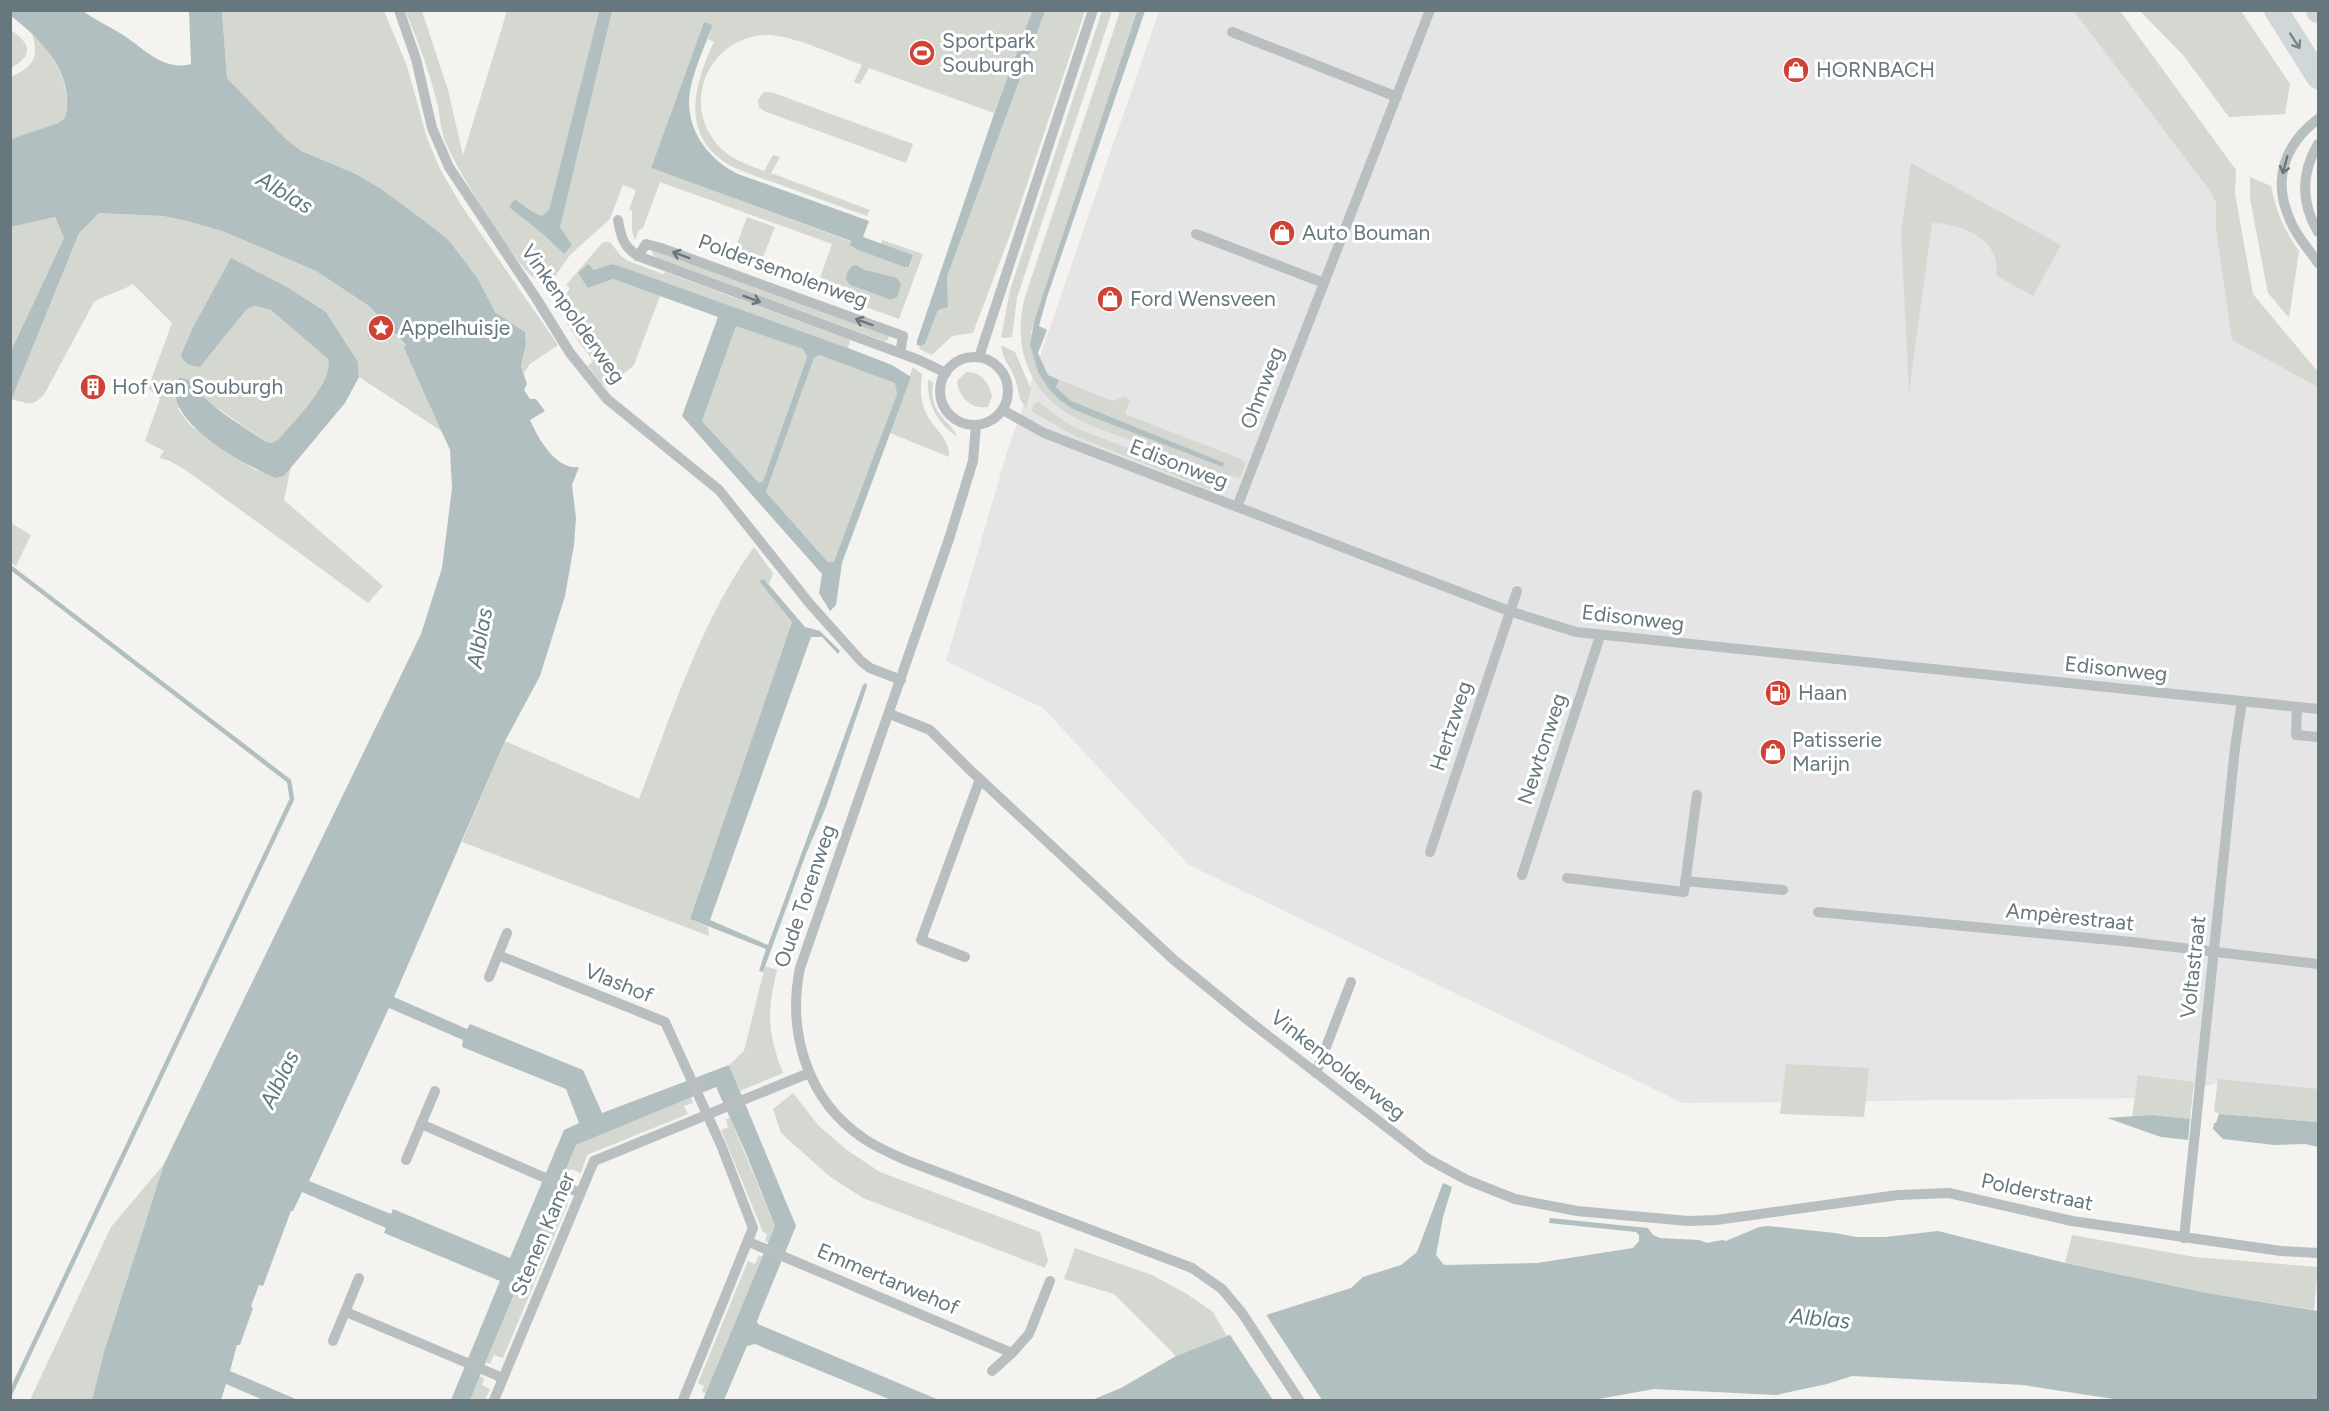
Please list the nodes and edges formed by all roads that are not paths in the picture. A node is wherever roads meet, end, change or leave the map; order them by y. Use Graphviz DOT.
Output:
graph roads {
  1 [pos="399,10"];
  2 [pos="1093,10"];
  3 [pos="1430,10"];
  4 [pos="2276,10"];
  5 [pos="1232,32"];
  6 [pos="2317,74"];
  7 [pos="1397,97"];
  8 [pos="2319,119"];
  9 [pos="2319,144"];
  10 [pos="618,220"];
  11 [pos="2319,231"];
  12 [pos="1196,234"];
  13 [pos="638,256"];
  14 [pos="2319,262"];
  15 [pos="1324,283"];
  16 [pos="900,353"];
  17 [pos="979,357"];
  18 [pos="946,373"];
  19 [pos="1003,410"];
  20 [pos="976,425"];
  21 [pos="1237,507"];
  22 [pos="1517,591"];
  23 [pos="1509,611"];
  24 [pos="1600,636"];
  25 [pos="901,680"];
  26 [pos="2242,701"];
  27 [pos="2297,707"];
  28 [pos="2319,709"];
  29 [pos="890,714"];
  30 [pos="2319,737"];
  31 [pos="980,779"];
  32 [pos="1697,795"];
  33 [pos="1430,852"];
  34 [pos="1521,875"];
  35 [pos="1567,878"];
  36 [pos="1685,881"];
  37 [pos="1783,890"];
  38 [pos="1818,912"];
  39 [pos="507,933"];
  40 [pos="2214,952"];
  41 [pos="498,955"];
  42 [pos="965,957"];
  43 [pos="2319,964"];
  44 [pos="489,977"];
  45 [pos="1351,982"];
  46 [pos="1318,1069"];
  47 [pos="809,1073"];
  48 [pos="435,1091"];
  49 [pos="707,1116"];
  50 [pos="421,1124"];
  51 [pos="406,1160"];
  52 [pos="580,1193"];
  53 [pos="1748,1216"];
  54 [pos="2184,1238"];
  55 [pos="749,1242"];
  56 [pos="2319,1252"];
  57 [pos="359,1278"];
  58 [pos="1050,1281"];
  59 [pos="346,1312"];
  60 [pos="333,1341"];
  61 [pos="1012,1353"];
  62 [pos="992,1371"];
  63 [pos="503,1378"];
  64 [pos="684,1398"];
  65 [pos="494,1401"];
  66 [pos="698,1401"];
  67 [pos="1299,1401"];
  1 -- 25 [label="street, Vinkenpolderweg"];
  2 -- 17 [label="street"];
  3 -- 7 [label="street, Ohmweg"];
  4 -- 6 [label="highway, one-way"];
  5 -- 7 [label="street"];
  7 -- 15 [label="street, Ohmweg"];
  8 -- 14 [label="street, one-way"];
  9 -- 11 [label="street"];
  10 -- 13 [label="street"];
  12 -- 15 [label="street"];
  13 -- 16 [label="street, Poldersemolenweg, one-way"];
  16 -- 13 [label="street, Poldersemolenweg, one-way"];
  15 -- 21 [label="street, Ohmweg"];
  16 -- 18 [label="street, Poldersemolenweg"];
  17 -- 18 [label="street"];
  17 -- 19 [label="street"];
  18 -- 20 [label="street"];
  19 -- 20 [label="street"];
  19 -- 21 [label="street, Edisonweg"];
  20 -- 25 [label="street, Oude Torenweg"];
  21 -- 23 [label="street, Edisonweg"];
  22 -- 23 [label="street, Hertzweg"];
  23 -- 24 [label="street, Edisonweg"];
  23 -- 33 [label="street, Hertzweg"];
  24 -- 26 [label="street, Edisonweg"];
  24 -- 34 [label="street, Newtonweg"];
  25 -- 29 [label="street, Oude Torenweg"];
  26 -- 27 [label="street, Edisonweg"];
  26 -- 40 [label="street, Voltastraat"];
  27 -- 28 [label="street, Edisonweg"];
  27 -- 30 [label="street"];
  29 -- 31 [label="street, Vinkenpolderweg"];
  29 -- 47 [label="street, Oude Torenweg"];
  31 -- 42 [label="street"];
  31 -- 46 [label="street, Vinkenpolderweg"];
  32 -- 36 [label="street"];
  35 -- 36 [label="street"];
  36 -- 37 [label="street"];
  38 -- 40 [label="street, Ampèrestraat"];
  39 -- 41 [label="street"];
  40 -- 43 [label="street, Ampèrestraat"];
  40 -- 54 [label="street, Voltastraat"];
  41 -- 44 [label="street"];
  41 -- 49 [label="street, Vlashof"];
  45 -- 46 [label="street"];
  46 -- 53 [label="street, Vinkenpolderweg"];
  47 -- 49 [label="street, Stenen Kamer"];
  47 -- 67 [label="street, Oude Torenweg"];
  48 -- 50 [label="street"];
  49 -- 52 [label="street, Stenen Kamer"];
  49 -- 55 [label="street"];
  50 -- 51 [label="street"];
  50 -- 52 [label="street"];
  52 -- 63 [label="street, Stenen Kamer"];
  53 -- 54 [label="street, Polderstraat"];
  54 -- 56 [label="street, Polderstraat"];
  55 -- 61 [label="street, Emmertarwehof"];
  55 -- 64 [label="street"];
  57 -- 59 [label="street"];
  58 -- 61 [label="street"];
  59 -- 60 [label="street"];
  59 -- 63 [label="street"];
  61 -- 62 [label="street"];
  63 -- 65 [label="street, Stenen Kamer"];
  64 -- 66 [label="street"];
}
